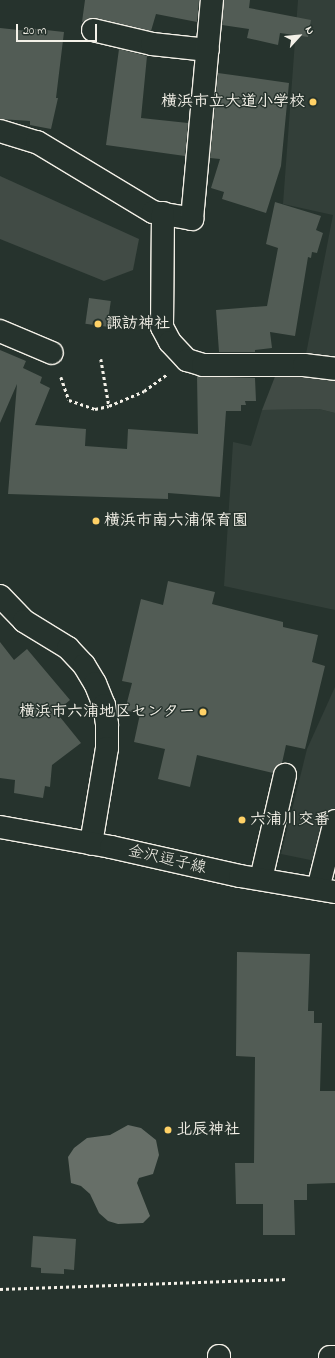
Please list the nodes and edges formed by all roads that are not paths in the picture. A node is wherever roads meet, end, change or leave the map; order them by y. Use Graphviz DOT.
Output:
graph roads {
  1 [pos="212,0"];
  2 [pos="93,30"];
  3 [pos="208,50"];
  4 [pos="0,131"];
  5 [pos="163,213"];
  6 [pos="0,331"];
  7 [pos="52,353"];
  8 [pos="335,369"];
  9 [pos="0,596"];
  10 [pos="285,775"];
  11 [pos="335,821"];
  12 [pos="0,827"];
  13 [pos="91,844"];
  14 [pos="261,879"];
  15 [pos="327,891"];
  1 -- 3 [label="street"];
  2 -- 3 [label="street"];
  3 -- 5 [label="street"];
  4 -- 5 [label="street"];
  5 -- 8 [label="street"];
  6 -- 7 [label="street"];
  9 -- 13 [label="street"];
  10 -- 14 [label="street"];
  11 -- 15 [label="street"];
  12 -- 13 [label="street, 金沢逗子線"];
  13 -- 14 [label="street, 金沢逗子線"];
  14 -- 15 [label="street, 金沢逗子線"];
}
